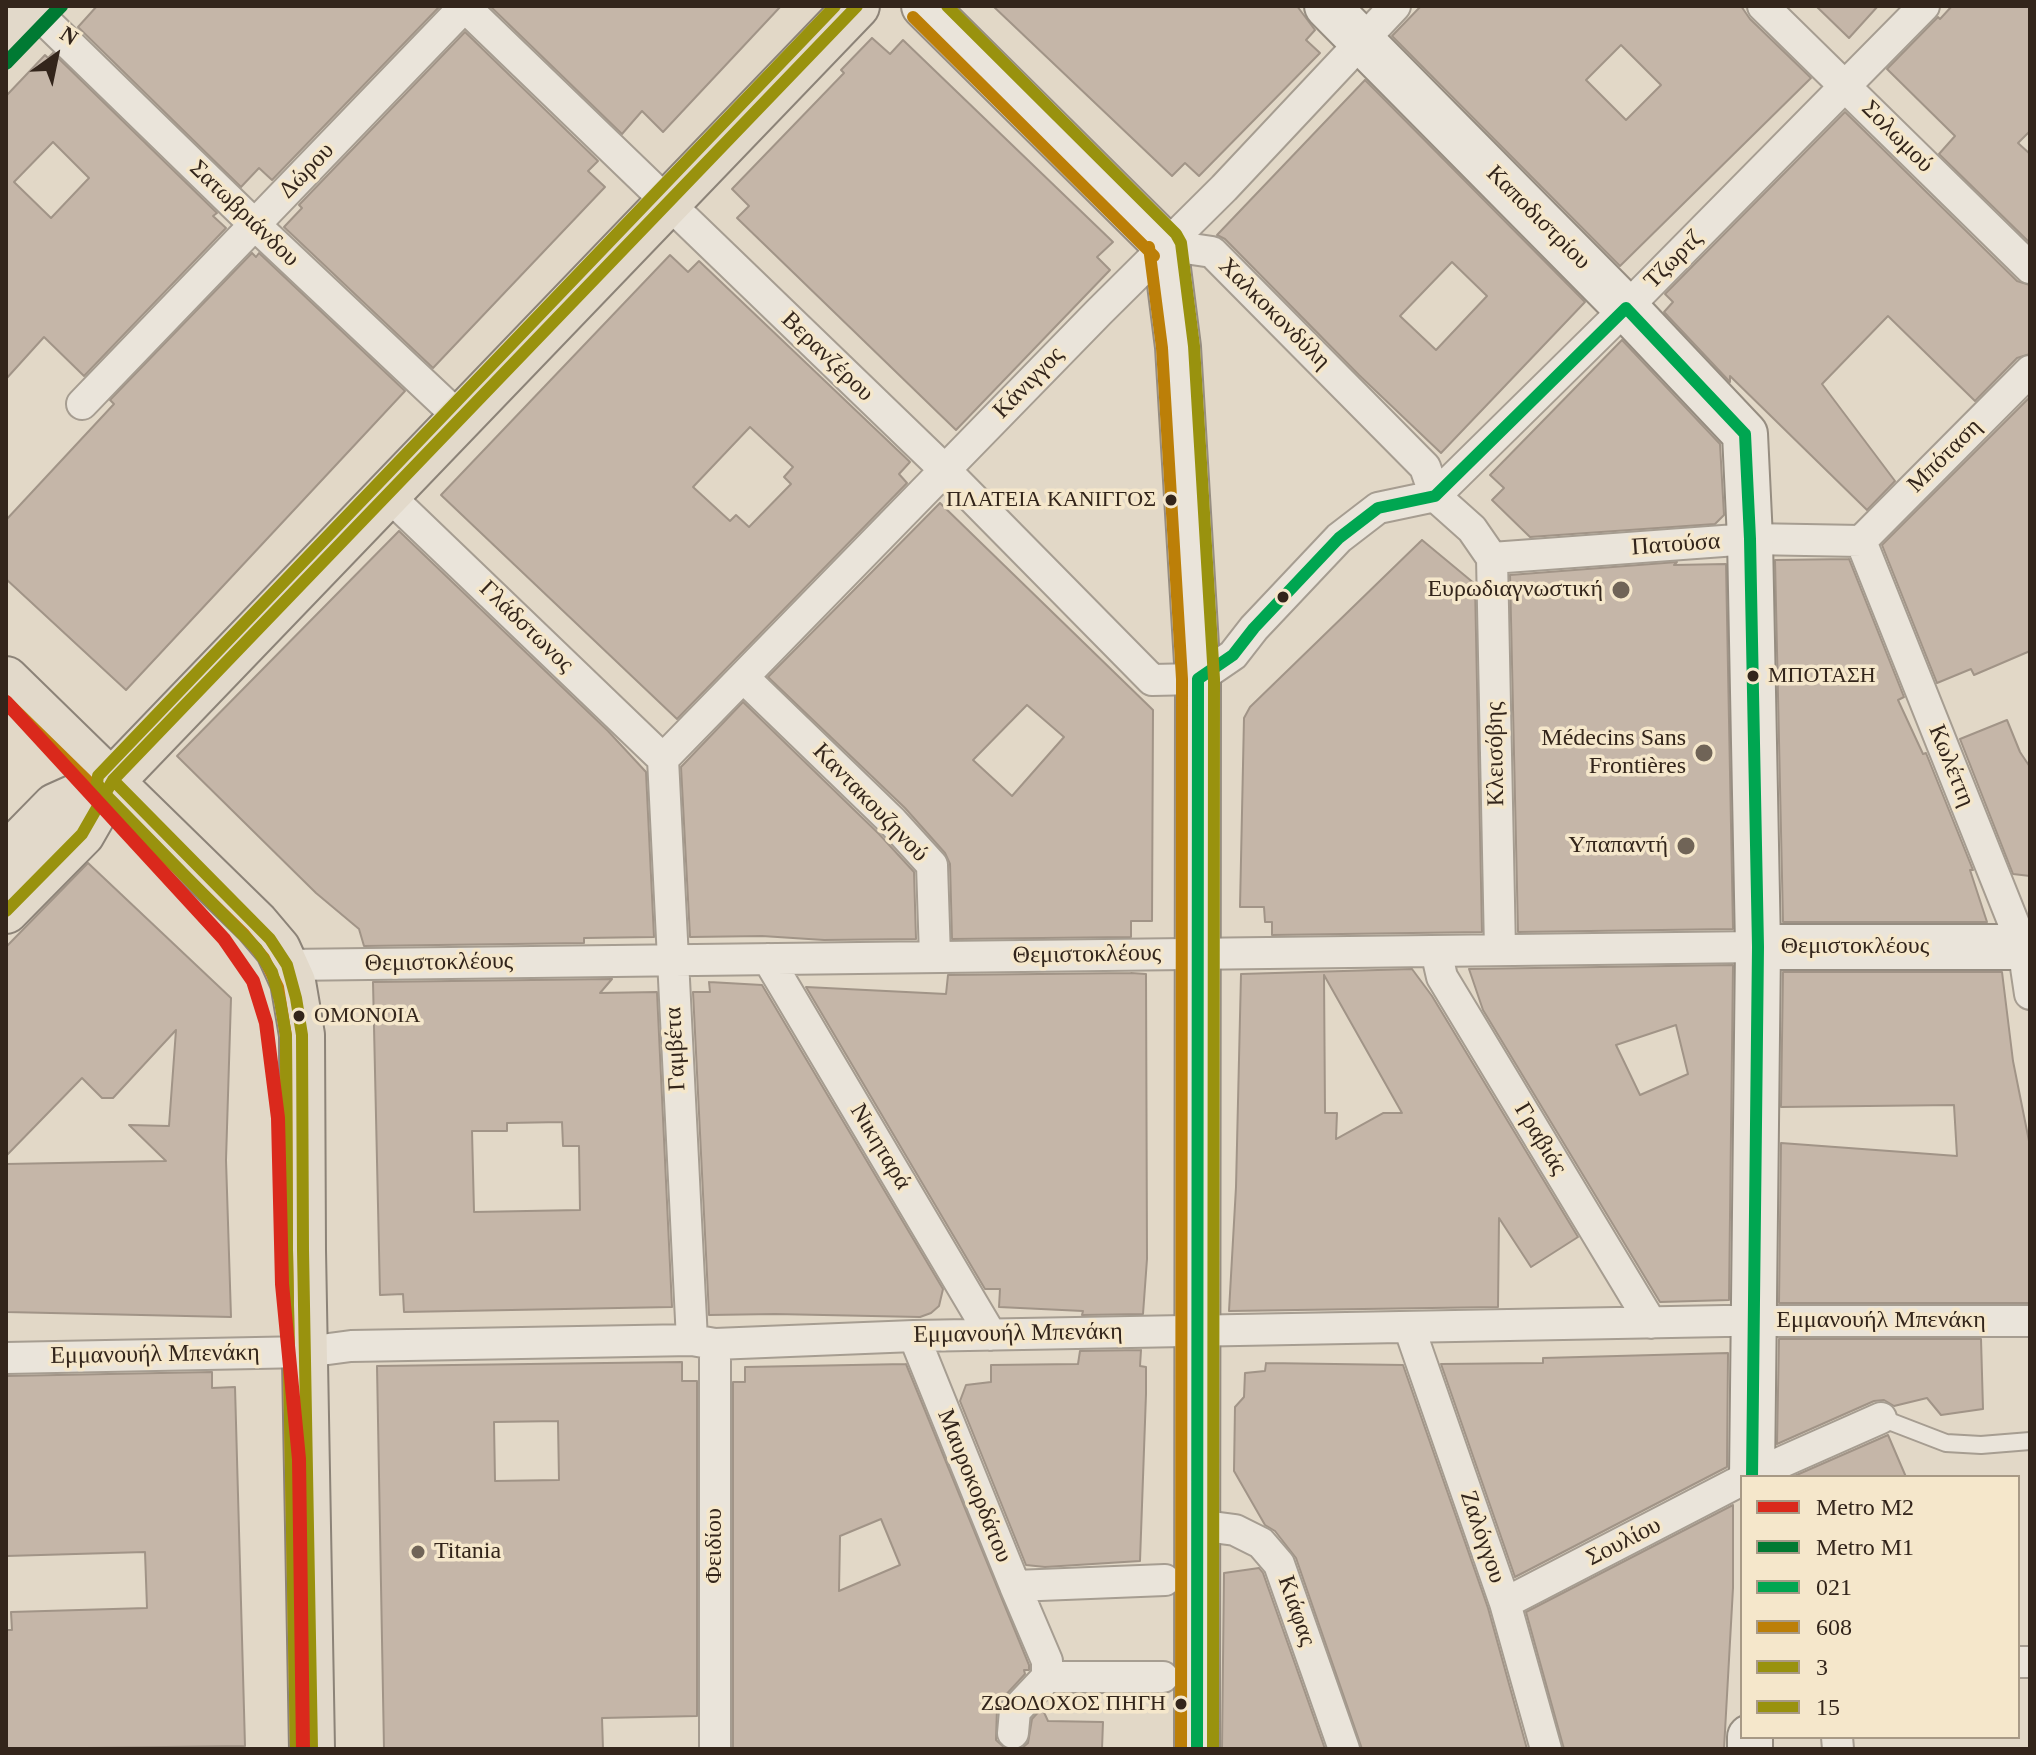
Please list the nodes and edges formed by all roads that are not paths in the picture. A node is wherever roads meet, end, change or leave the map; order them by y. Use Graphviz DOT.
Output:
graph roads {
  1 [pos="30,6"];
  2 [pos="464,6"];
  3 [pos="857,6"];
  4 [pos="924,6"];
  5 [pos="1327,6"];
  6 [pos="1395,6"];
  7 [pos="1763,6"];
  8 [pos="1924,6"];
  9 [pos="6,30"];
  10 [pos="1362,40"];
  11 [pos="1845,86"];
  12 [pos="668,203"];
  13 [pos="255,225"];
  14 [pos="1165,245"];
  15 [pos="2030,268"];
  16 [pos="1626,308"];
  17 [pos="2030,371"];
  18 [pos="82,404"];
  19 [pos="461,419"];
  20 [pos="945,470"];
  21 [pos="388,495"];
  22 [pos="1435,496"];
  23 [pos="1750,539"];
  24 [pos="1861,541"];
  25 [pos="1492,558"];
  26 [pos="743,677"];
  27 [pos="6,679"];
  28 [pos="1198,679"];
  29 [pos="663,759"];
  30 [pos="113,780"];
  31 [pos="6,856"];
  32 [pos="6,911"];
  33 [pos="2025,938"];
  34 [pos="1758,947"];
  35 [pos="1500,950"];
  36 [pos="1436,951"];
  37 [pos="1198,954"];
  38 [pos="935,957"];
  39 [pos="768,959"];
  40 [pos="671,961"];
  41 [pos="287,965"];
  42 [pos="2030,994"];
  43 [pos="1754,1321"];
  44 [pos="2030,1321"];
  45 [pos="1651,1323"];
  46 [pos="1409,1327"];
  47 [pos="1198,1331"];
  48 [pos="991,1335"];
  49 [pos="914,1336"];
  50 [pos="704,1342"];
  51 [pos="306,1352"];
  52 [pos="6,1358"];
  53 [pos="1881,1418"];
  54 [pos="2030,1441"];
  55 [pos="1749,1475"];
  56 [pos="1753,1475"];
  57 [pos="1740,1482"];
  58 [pos="1197,1525"];
  59 [pos="1165,1580"];
  60 [pos="1015,1586"];
  61 [pos="1505,1603"];
  62 [pos="1047,1677"];
  63 [pos="1163,1677"];
  64 [pos="1013,1733"];
  65 [pos="312,1749"];
  66 [pos="715,1749"];
  67 [pos="1197,1749"];
  68 [pos="1344,1749"];
  69 [pos="1546,1749"];
  1 -- 9 [label="main road"];
  1 -- 13 [label="street, Σατωβριάνδου"];
  2 -- 12 [label="street, Βερανζέρου"];
  2 -- 13 [label="street, Δώρου"];
  3 -- 12 [label="main road"];
  4 -- 14 [label="main road"];
  5 -- 10 [label="main road, Καποδιστρίου"];
  6 -- 10 [label="street, Κάνιγγος"];
  7 -- 11 [label="street, Σολωμού"];
  8 -- 11 [label="street, Τζωρτζ"];
  10 -- 14 [label="street, Κάνιγγος"];
  10 -- 16 [label="main road, Καποδιστρίου"];
  11 -- 15 [label="street, Σολωμού"];
  11 -- 16 [label="street, Τζωρτζ"];
  12 -- 19 [label="main road"];
  12 -- 20 [label="street, Βερανζέρου"];
  13 -- 18 [label="street, Δώρου"];
  13 -- 19 [label="street, Σατωβριάνδου"];
  14 -- 20 [label="street, Κάνιγγος"];
  14 -- 22 [label="street, Χαλκοκονδύλη"];
  14 -- 28 [label="main road"];
  16 -- 22 [label="street, Τζωρτζ"];
  16 -- 23 [label="main road, Καποδιστρίου"];
  17 -- 24 [label="street, Μπόταση"];
  19 -- 21 [label="main road"];
  20 -- 26 [label="street, Κάνιγγος"];
  20 -- 28 [label="street, Βερανζέρου"];
  21 -- 29 [label="street, Γλάδστωνος"];
  21 -- 30 [label="main road"];
  22 -- 25 [label="street, Χαλκοκονδύλη"];
  22 -- 28 [label="street"];
  23 -- 24 [label="street, Πατούσα"];
  23 -- 25 [label="street, Πατούσα"];
  23 -- 34 [label="main road"];
  24 -- 33 [label="street, Κωλέττη"];
  25 -- 35 [label="street, Κλεισόβης"];
  26 -- 29 [label="street, Κάνιγγος"];
  26 -- 38 [label="street, Καντακουζηνού"];
  27 -- 30 [label="main road"];
  28 -- 37 [label="main road"];
  29 -- 40 [label="street, Γαμβέτα"];
  30 -- 31 [label="main road"];
  30 -- 32 [label="main road"];
  30 -- 41 [label="main road"];
  33 -- 34 [label="main road, Θεμιστοκλέους"];
  33 -- 42 [label="street, Κωλέττη"];
  34 -- 35 [label="street, Θεμιστοκλέους"];
  34 -- 43 [label="main road"];
  35 -- 36 [label="street, Θεμιστοκλέους"];
  36 -- 37 [label="street, Θεμιστοκλέους"];
  36 -- 45 [label="street, Γραβιάς"];
  37 -- 38 [label="street, Θεμιστοκλέους"];
  37 -- 47 [label="main road"];
  38 -- 39 [label="street, Θεμιστοκλέους"];
  39 -- 40 [label="street, Θεμιστοκλέους"];
  39 -- 48 [label="street, Νικηταρά"];
  40 -- 41 [label="street, Θεμιστοκλέους"];
  40 -- 50 [label="street, Γαμβέτα"];
  41 -- 51 [label="main road"];
  43 -- 44 [label="street, Εμμανουήλ Μπενάκη"];
  43 -- 45 [label="street, Εμμανουήλ Μπενάκη"];
  43 -- 55 [label="main road"];
  45 -- 46 [label="street, Εμμανουήλ Μπενάκη"];
  46 -- 47 [label="street, Εμμανουήλ Μπενάκη"];
  46 -- 61 [label="street, Ζαλόγγου"];
  47 -- 48 [label="street, Εμμανουήλ Μπενάκη"];
  47 -- 58 [label="main road"];
  48 -- 49 [label="street, Εμμανουήλ Μπενάκη"];
  49 -- 50 [label="street, Εμμανουήλ Μπενάκη"];
  49 -- 60 [label="street, Μαυροκορδάτου"];
  50 -- 51 [label="street, Εμμανουήλ Μπενάκη"];
  50 -- 66 [label="street, Φειδίου"];
  51 -- 52 [label="street, Εμμανουήλ Μπενάκη"];
  51 -- 65 [label="main road"];
  53 -- 54 [label="lane"];
  53 -- 56 [label="street, Σουλίου"];
  57 -- 61 [label="street, Σουλίου"];
  58 -- 67 [label="main road"];
  58 -- 68 [label="street, Κιάφας"];
  59 -- 60 [label="street, Μαυροκορδάτου"];
  60 -- 62 [label="street"];
  61 -- 69 [label="street, Ζαλόγγου"];
  62 -- 63 [label="street"];
  62 -- 64 [label="street"];
}
